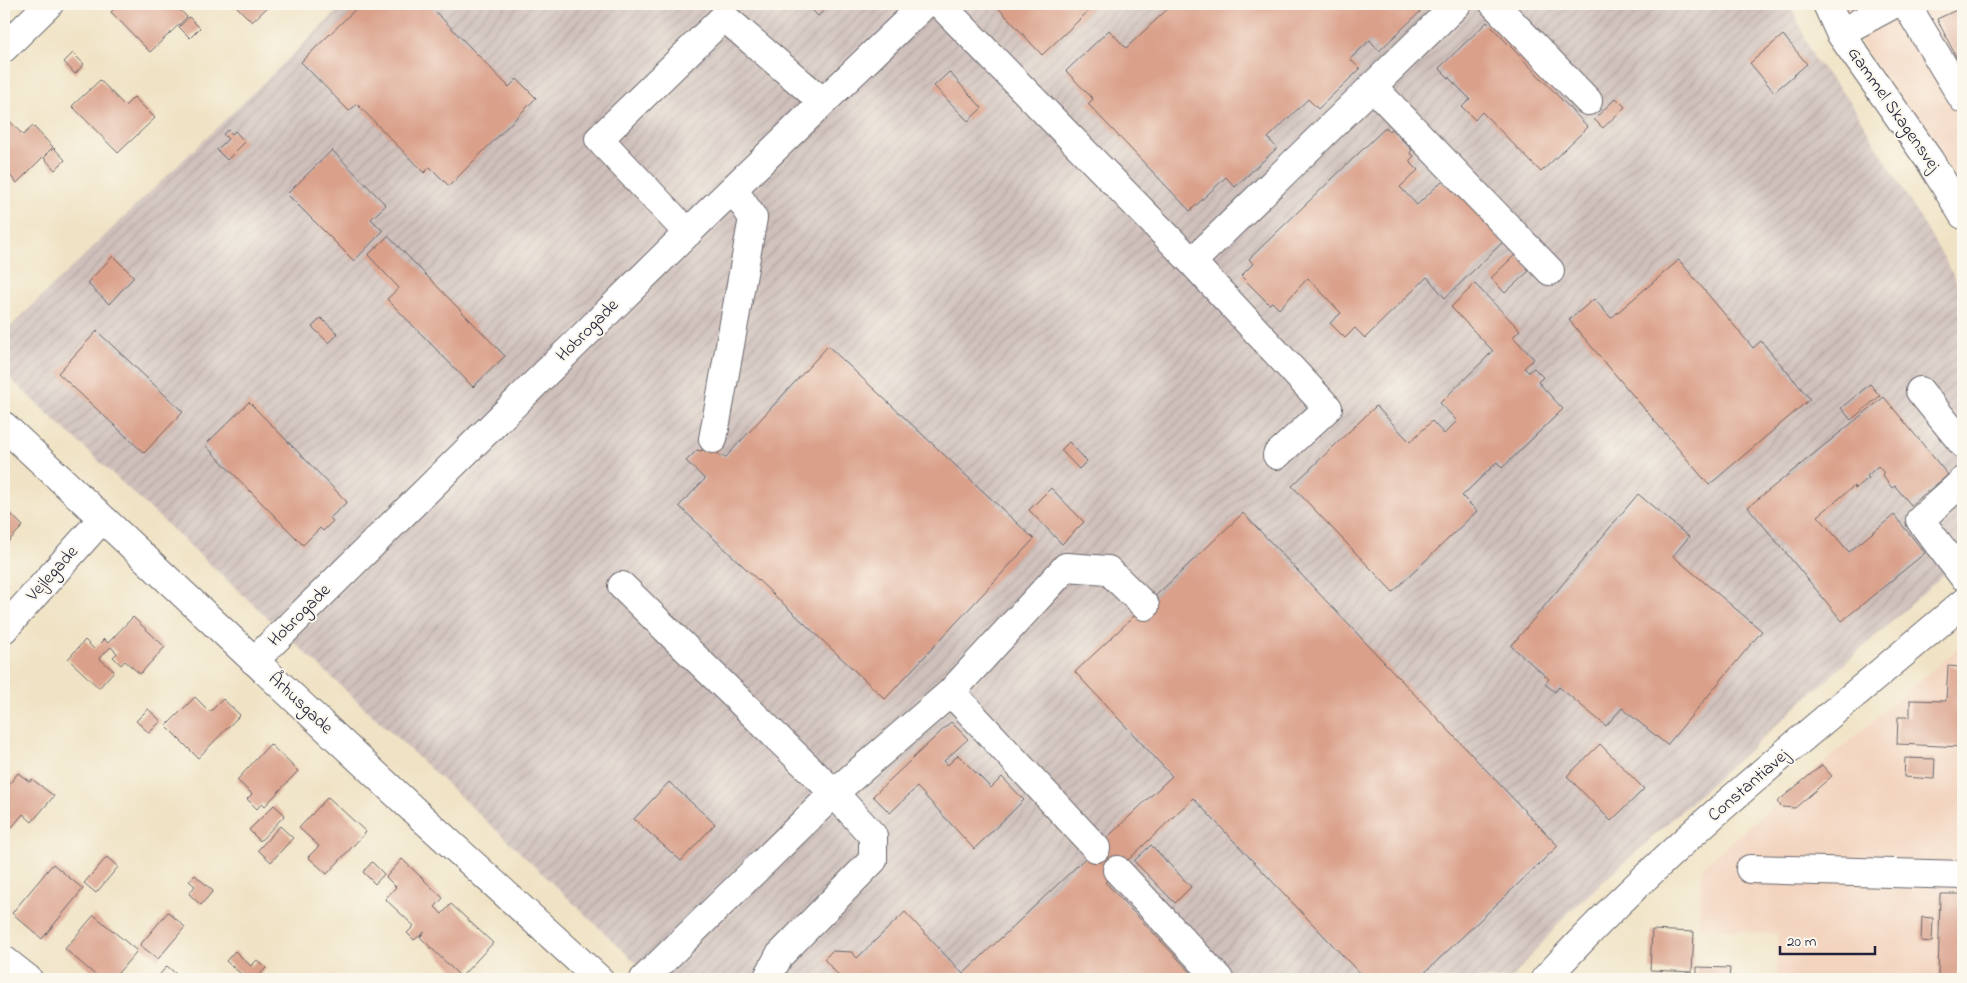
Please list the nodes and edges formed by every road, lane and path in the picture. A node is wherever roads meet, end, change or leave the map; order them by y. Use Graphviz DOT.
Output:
graph roads {
  1 [pos="49,4"];
  2 [pos="925,4"];
  3 [pos="940,4"];
  4 [pos="1457,4"];
  5 [pos="1494,4"];
  6 [pos="1827,4"];
  7 [pos="1894,4"];
  8 [pos="1906,4"];
  9 [pos="1840,33"];
  10 [pos="4,48"];
  11 [pos="1372,86"];
  12 [pos="1963,99"];
  13 [pos="1588,100"];
  14 [pos="823,102"];
  15 [pos="733,189"];
  16 [pos="1963,215"];
  17 [pos="688,233"];
  18 [pos="1192,262"];
  19 [pos="1550,271"];
  20 [pos="1920,391"];
  21 [pos="4,426"];
  22 [pos="713,439"];
  23 [pos="1963,444"];
  24 [pos="1277,455"];
  25 [pos="1963,481"];
  26 [pos="102,518"];
  27 [pos="1963,576"];
  28 [pos="622,586"];
  29 [pos="1963,604"];
  30 [pos="1144,606"];
  31 [pos="4,629"];
  32 [pos="254,661"];
  33 [pos="952,692"];
  34 [pos="834,793"];
  35 [pos="1096,848"];
  36 [pos="1117,870"];
  37 [pos="1750,870"];
  38 [pos="1963,876"];
  39 [pos="4,960"];
  40 [pos="28,979"];
  41 [pos="599,979"];
  42 [pos="644,979"];
  43 [pos="767,979"];
  44 [pos="1219,979"];
  45 [pos="1545,979"];
  1 -- 10 [label="street"];
  2 -- 14 [label="street, Hobrogade"];
  3 -- 18 [label="street"];
  4 -- 11 [label="street"];
  5 -- 13 [label="street"];
  6 -- 9 [label="street, Gammel Skagensvej"];
  7 -- 9 [label="street"];
  8 -- 12 [label="street"];
  9 -- 16 [label="street, Gammel Skagensvej"];
  11 -- 18 [label="street"];
  11 -- 19 [label="street"];
  14 -- 15 [label="street, Hobrogade"];
  14 -- 17 [label="street"];
  15 -- 17 [label="street, Hobrogade"];
  15 -- 22 [label="street"];
  17 -- 32 [label="street, Hobrogade"];
  18 -- 24 [label="street"];
  20 -- 23 [label="street"];
  21 -- 26 [label="street, Århusgade"];
  25 -- 27 [label="street"];
  26 -- 31 [label="street, Vejlegade"];
  26 -- 32 [label="street, Århusgade"];
  28 -- 34 [label="street"];
  29 -- 45 [label="street, Constantiavej"];
  30 -- 33 [label="street"];
  32 -- 41 [label="street, Århusgade"];
  33 -- 34 [label="street"];
  33 -- 35 [label="street"];
  34 -- 42 [label="street"];
  34 -- 43 [label="street"];
  36 -- 44 [label="street"];
  37 -- 38 [label="street"];
  39 -- 40 [label="street"];
}
